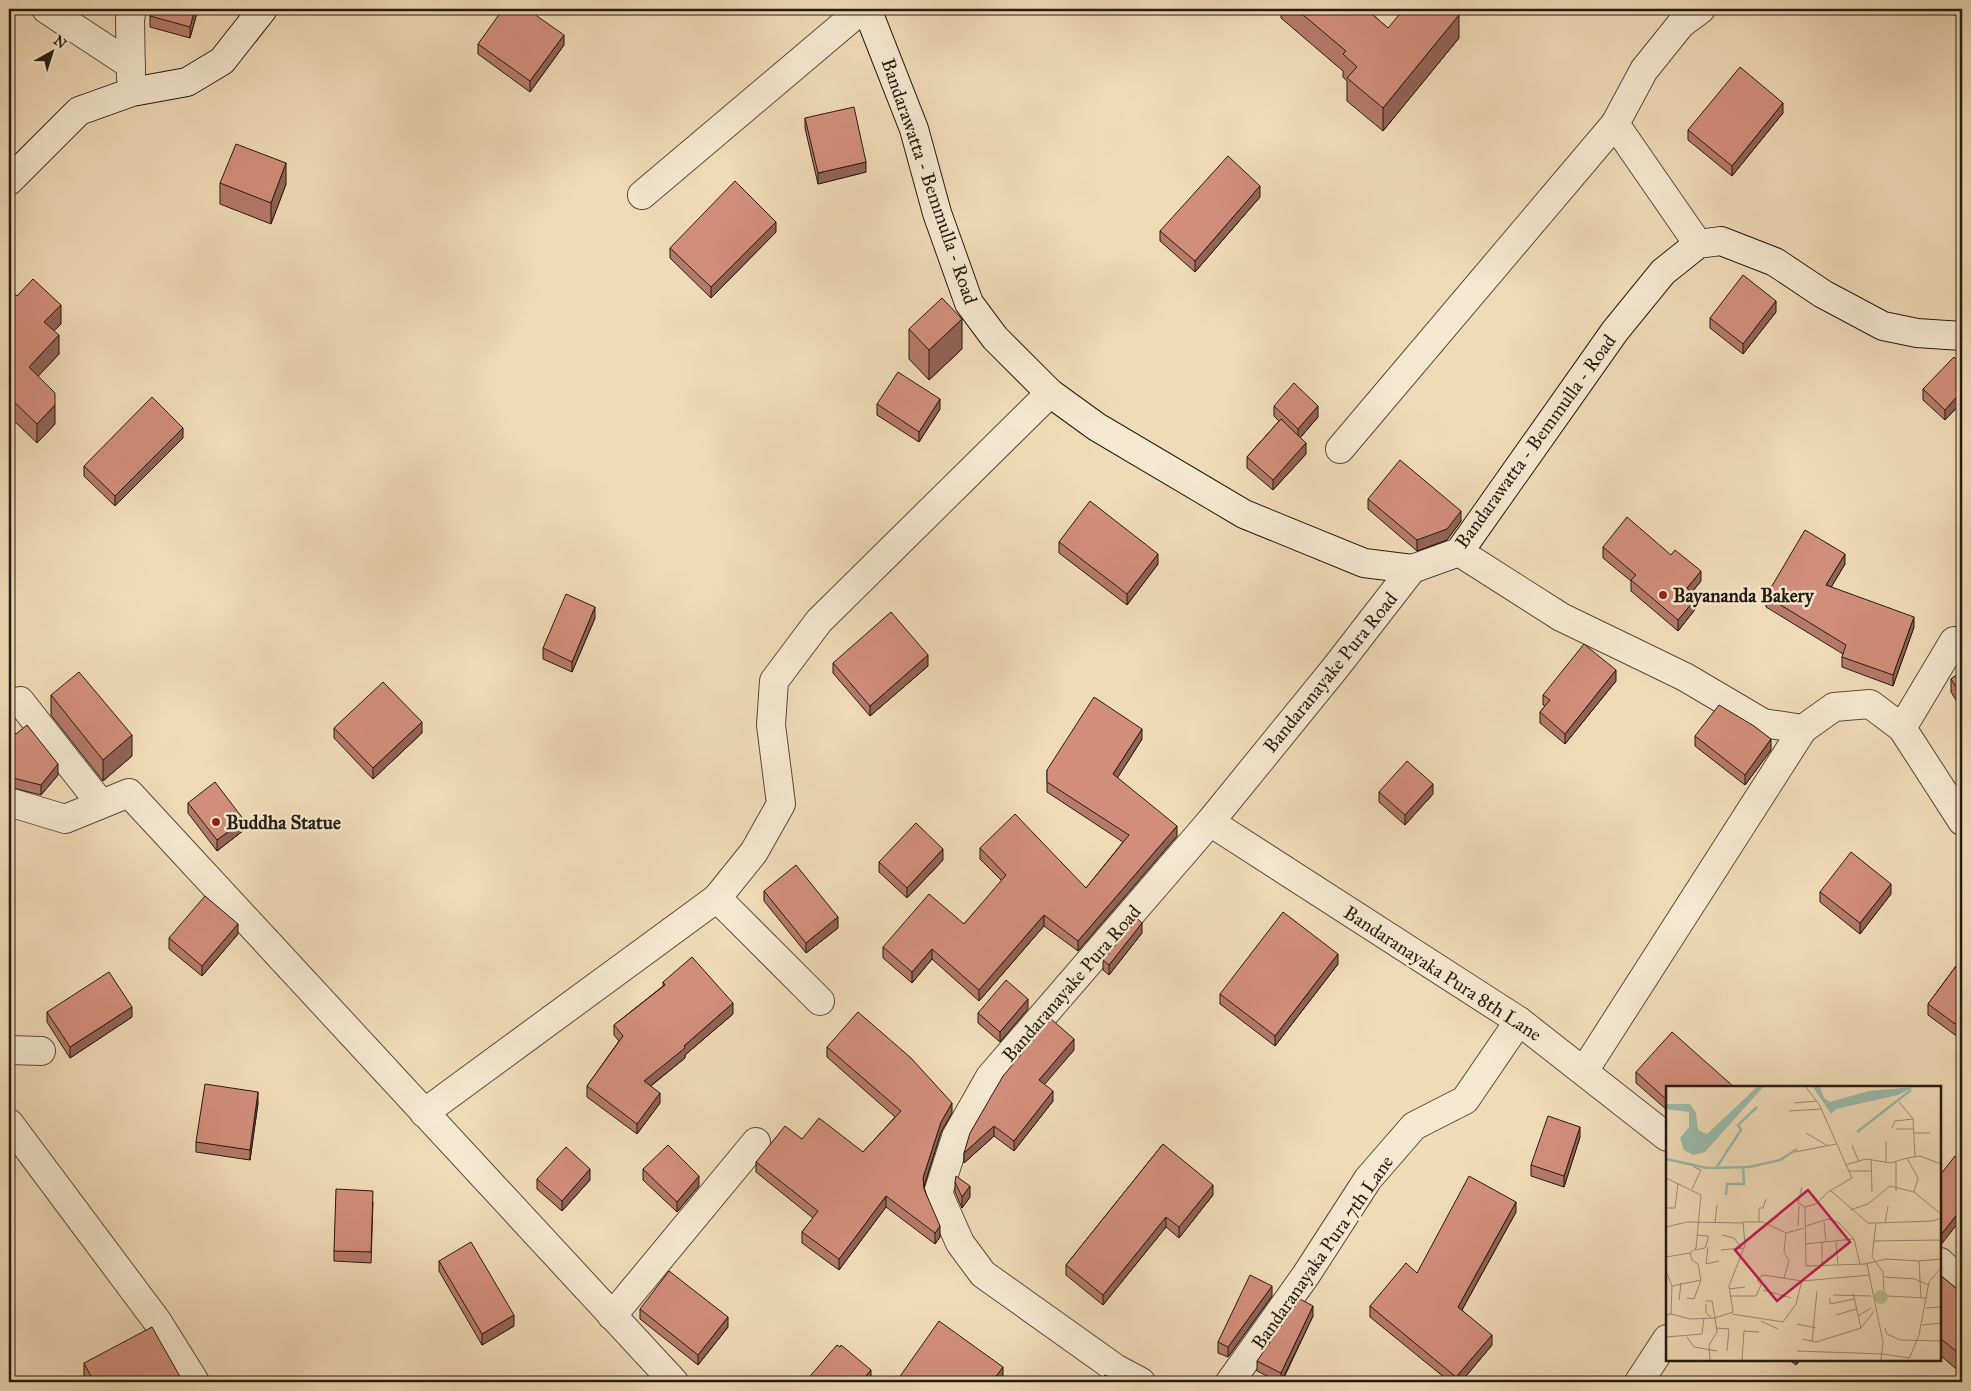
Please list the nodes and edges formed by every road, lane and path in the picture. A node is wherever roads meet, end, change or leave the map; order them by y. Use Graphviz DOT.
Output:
graph roads {
  1 [pos="46,9"];
  2 [pos="132,9"];
  3 [pos="263,9"];
  4 [pos="862,9"];
  5 [pos="867,9"];
  6 [pos="1701,9"];
  7 [pos="131,65"];
  8 [pos="132,92"];
  9 [pos="1615,124"];
  10 [pos="9,181"];
  11 [pos="642,195"];
  12 [pos="1698,244"];
  13 [pos="1962,336"];
  14 [pos="1050,393"];
  15 [pos="1340,449"];
  16 [pos="1459,552"];
  17 [pos="1412,569"];
  18 [pos="1954,641"];
  19 [pos="20,701"];
  20 [pos="1902,728"];
  21 [pos="1803,729"];
  22 [pos="9,802"];
  23 [pos="101,804"];
  24 [pos="1962,821"];
  25 [pos="1210,822"];
  26 [pos="717,898"];
  27 [pos="820,1001"];
  28 [pos="1519,1021"];
  29 [pos="9,1050"];
  30 [pos="42,1051"];
  31 [pos="1584,1071"];
  32 [pos="424,1113"];
  33 [pos="9,1123"];
  34 [pos="1666,1136"];
  35 [pos="756,1142"];
  36 [pos="1941,1263"];
  37 [pos="1962,1282"];
  38 [pos="612,1316"];
  39 [pos="1666,1341"];
  40 [pos="195,1382"];
  41 [pos="674,1382"];
  42 [pos="1141,1382"];
  43 [pos="1230,1382"];
  44 [pos="1639,1382"];
  1 -- 7 [label="street"];
  2 -- 7 [label="street"];
  3 -- 8 [label="street"];
  4 -- 11 [label="street"];
  5 -- 14 [label="street, Bandarawatta - Bemmulla - Road"];
  6 -- 9 [label="street"];
  7 -- 8 [label="street"];
  8 -- 10 [label="street"];
  9 -- 12 [label="street"];
  9 -- 15 [label="street"];
  12 -- 13 [label="street"];
  12 -- 16 [label="street, Bandarawatta - Bemmulla - Road"];
  14 -- 17 [label="street, Bandarawatta - Bemmulla - Road"];
  14 -- 26 [label="street"];
  16 -- 17 [label="street, Bandarawatta - Bemmulla - Road"];
  16 -- 21 [label="street"];
  17 -- 25 [label="street, Bandaranayake Pura Road"];
  18 -- 20 [label="street"];
  19 -- 23 [label="street"];
  20 -- 21 [label="street"];
  20 -- 24 [label="street"];
  21 -- 31 [label="street"];
  22 -- 23 [label="street"];
  23 -- 32 [label="street"];
  25 -- 28 [label="street, Bandaranayaka Pura 8th Lane"];
  25 -- 42 [label="street, Bandaranayake Pura Road"];
  26 -- 27 [label="street"];
  26 -- 32 [label="street"];
  28 -- 31 [label="street, Bandaranayaka Pura 8th Lane"];
  28 -- 43 [label="street, Bandaranayaka Pura 7th Lane"];
  29 -- 30 [label="street"];
  31 -- 34 [label="street, Bandaranayaka Pura 8th Lane"];
  32 -- 38 [label="street"];
  33 -- 40 [label="street"];
  35 -- 38 [label="street"];
  36 -- 37 [label="street"];
  38 -- 41 [label="street"];
  39 -- 44 [label="street"];
}
